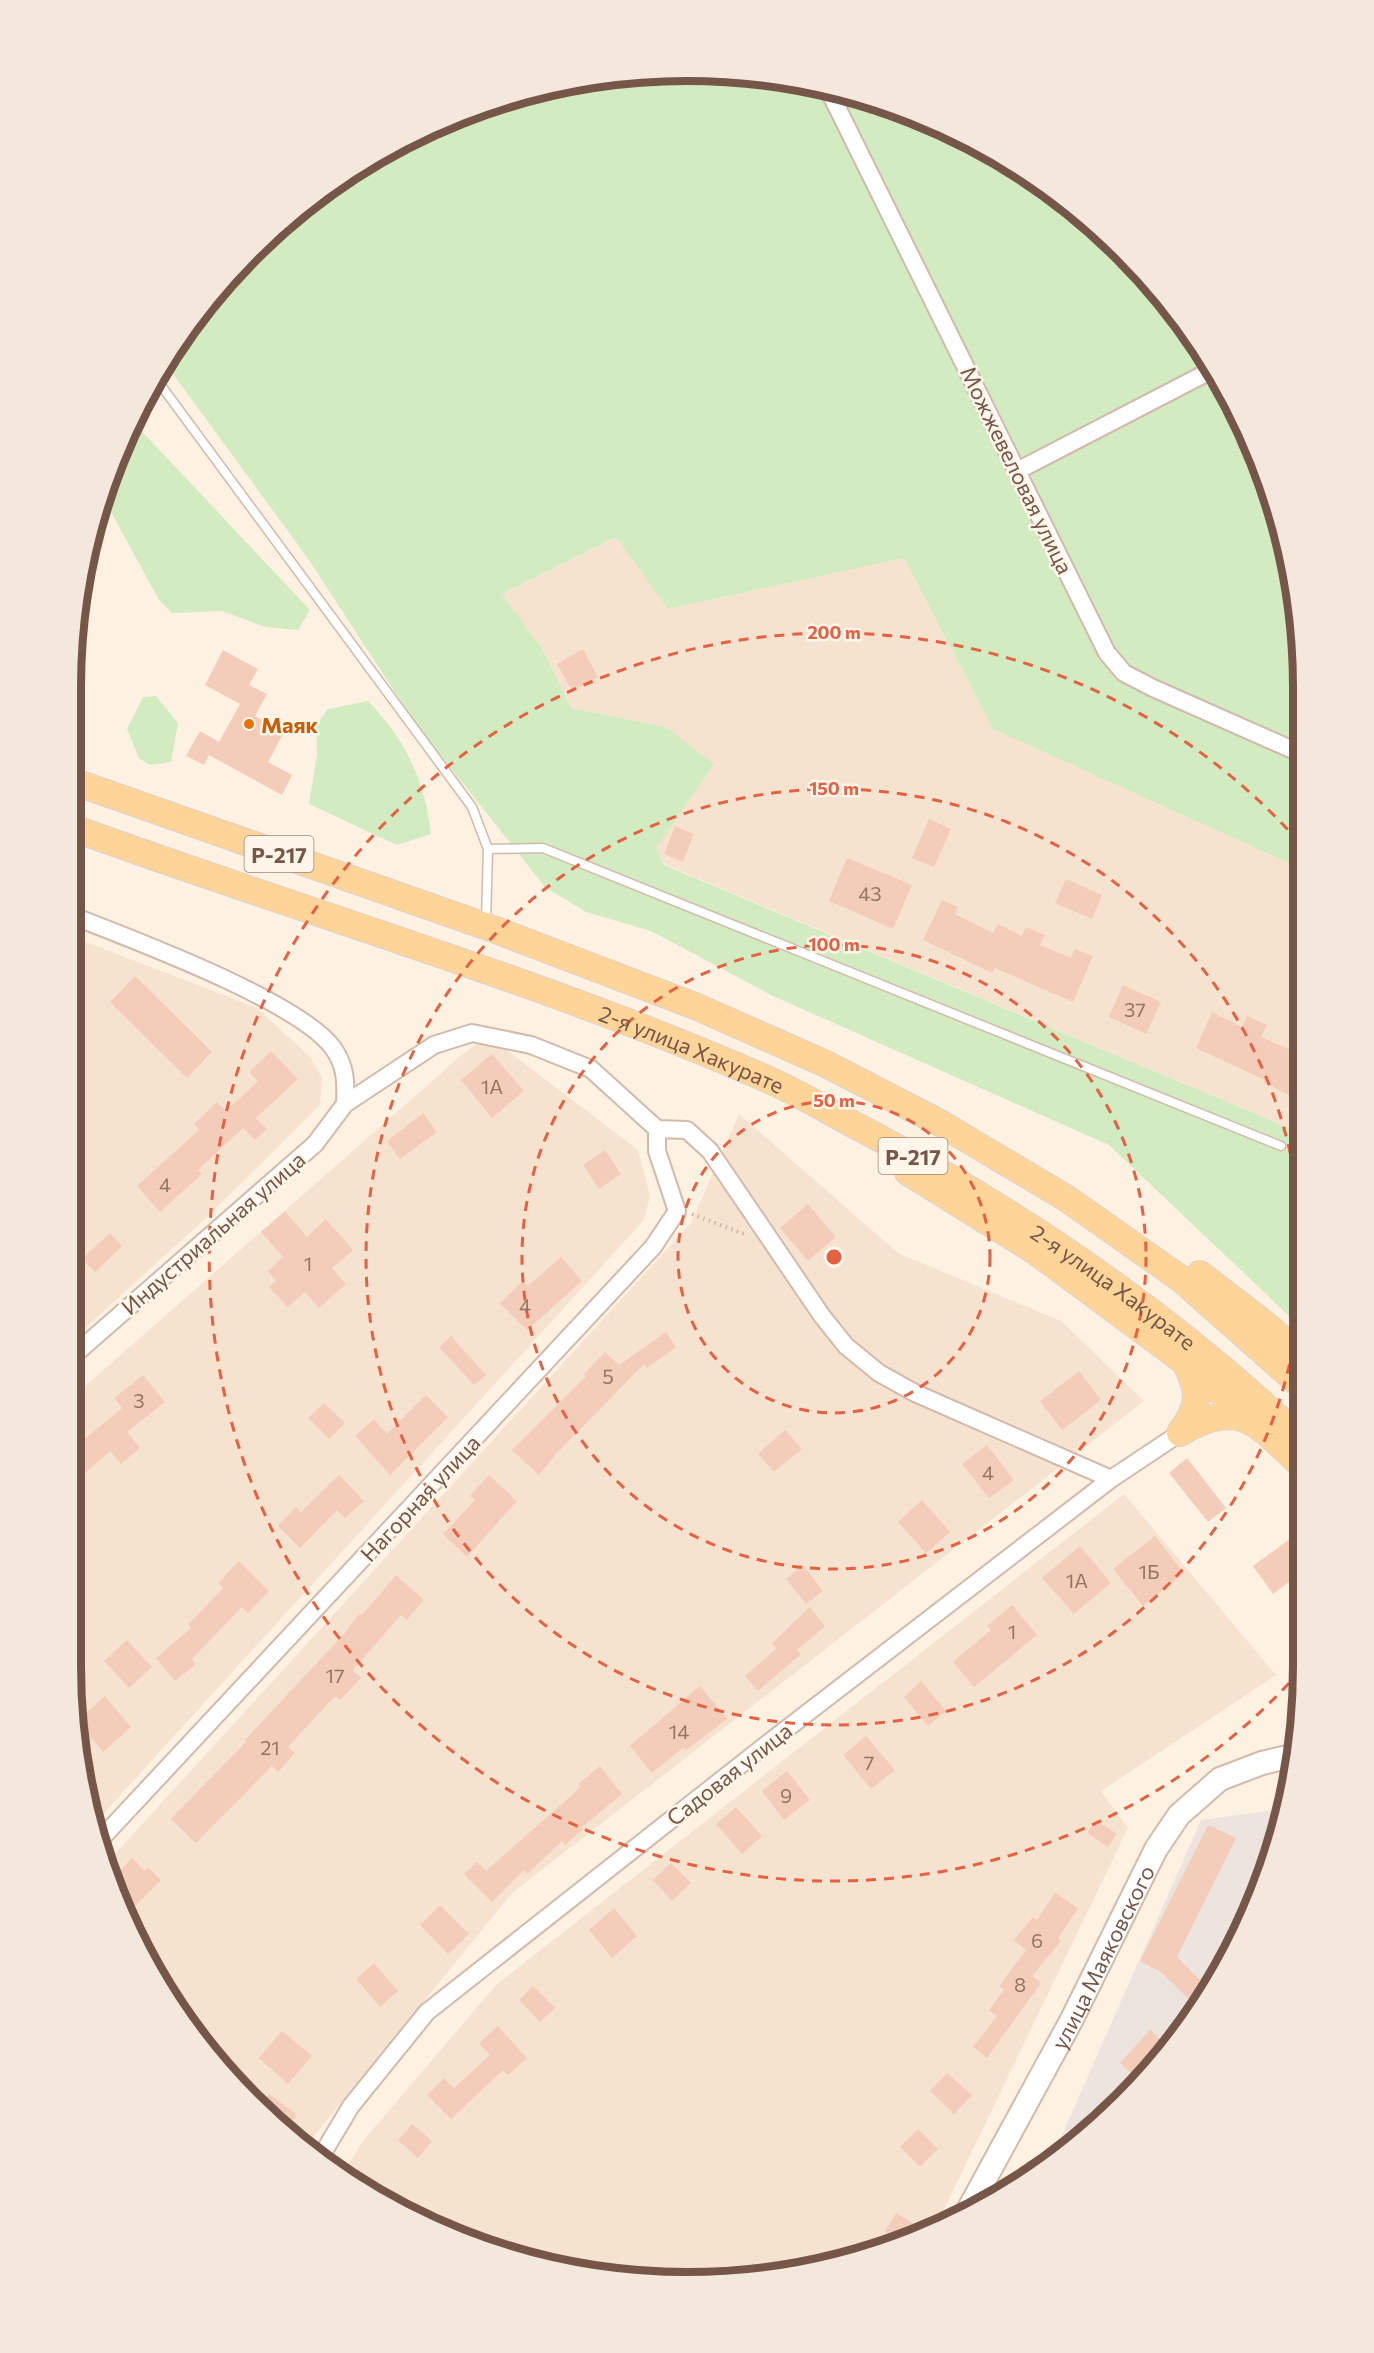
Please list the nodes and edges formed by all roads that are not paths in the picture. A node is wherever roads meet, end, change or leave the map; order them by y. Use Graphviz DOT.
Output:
graph roads {
  1 [pos="833,100"];
  2 [pos="1205,373"];
  3 [pos="161,386"];
  4 [pos="1017,471"];
  5 [pos="1293,750"];
  6 [pos="81,784"];
  7 [pos="81,833"];
  8 [pos="488,849"];
  9 [pos="81,919"];
  10 [pos="486,926"];
  11 [pos="700,1052"];
  12 [pos="345,1104"];
  13 [pos="657,1129"];
  14 [pos="1281,1146"];
  15 [pos="1066,1198"];
  16 [pos="81,1349"];
  17 [pos="1293,1349"];
  18 [pos="1185,1362"];
  19 [pos="1293,1378"];
  20 [pos="1260,1426"];
  21 [pos="1293,1431"];
  22 [pos="1180,1433"];
  23 [pos="1293,1457"];
  24 [pos="1111,1479"];
  25 [pos="1286,1757"];
  26 [pos="105,1834"];
  27 [pos="324,2151"];
  28 [pos="974,2200"];
  1 -- 4 [label="street, Можжевеловая улица"];
  2 -- 4 [label="street"];
  3 -- 8 [label="lane"];
  4 -- 5 [label="street, Можжевеловая улица"];
  6 -- 10 [label="main road, 2-я улица Хакурате / Р-217"];
  7 -- 11 [label="main road, 2-я улица Хакурате / Р-217"];
  8 -- 10 [label="lane"];
  8 -- 14 [label="lane"];
  9 -- 12 [label="street"];
  10 -- 15 [label="main road, 2-я улица Хакурате / Р-217"];
  11 -- 18 [label="main road"];
  11 -- 21 [label="main road, 2-я улица Хакурате / Р-217"];
  12 -- 13 [label="street, Индустриальная улица"];
  12 -- 16 [label="street, Индустриальная улица"];
  13 -- 24 [label="street"];
  13 -- 26 [label="street, Нагорная улица"];
  15 -- 17 [label="main road"];
  15 -- 19 [label="main road, 2-я улица Хакурате / Р-217"];
  18 -- 20 [label="main road"];
  18 -- 22 [label="main road"];
  20 -- 22 [label="main road"];
  20 -- 23 [label="main road"];
  22 -- 24 [label="street, Садовая улица"];
  24 -- 27 [label="street, Садовая улица"];
  25 -- 28 [label="main road, улица Маяковского"];
}
